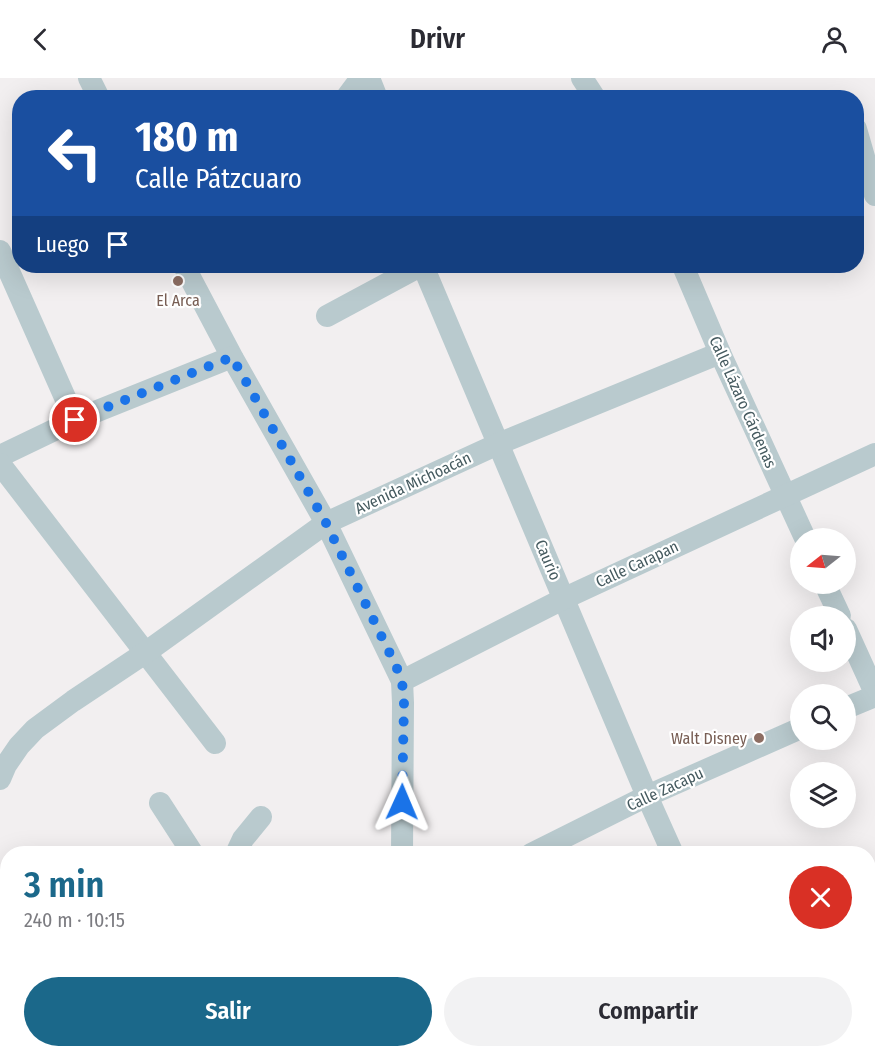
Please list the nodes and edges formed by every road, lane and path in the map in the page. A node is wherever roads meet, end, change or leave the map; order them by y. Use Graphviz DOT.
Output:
graph roads {
  1 [pos="864,157"];
  2 [pos="875,195"];
  3 [pos="6,257"];
  4 [pos="12,271"];
  5 [pos="13,273"];
  6 [pos="187,273"];
  7 [pos="409,273"];
  8 [pos="425,273"];
  9 [pos="686,273"];
  10 [pos="327,316"];
  11 [pos="720,353"];
  12 [pos="232,357"];
  13 [pos="75,420"];
  14 [pos="498,444"];
  15 [pos="875,454"];
  16 [pos="0,456"];
  17 [pos="0,464"];
  18 [pos="785,495"];
  19 [pos="326,523"];
  20 [pos="800,528"];
  21 [pos="564,598"];
  22 [pos="856,651"];
  23 [pos="145,653"];
  24 [pos="402,681"];
  25 [pos="875,694"];
  26 [pos="856,703"];
  27 [pos="790,733"];
  28 [pos="215,743"];
  29 [pos="0,779"];
  30 [pos="647,796"];
  31 [pos="160,803"];
  32 [pos="261,817"];
  33 [pos="188,846"];
  34 [pos="240,846"];
  35 [pos="402,846"];
  36 [pos="547,846"];
  37 [pos="669,846"];
  1 -- 2 [label="street"];
  3 -- 4 [label="street"];
  5 -- 13 [label="street"];
  6 -- 12 [label="street"];
  7 -- 10 [label="street"];
  8 -- 14 [label="street, Caurio"];
  9 -- 11 [label="street, Calle Lázaro Cárdenas"];
  11 -- 14 [label="street, Avenida Michoacán"];
  11 -- 18 [label="street, Calle Lázaro Cárdenas"];
  12 -- 13 [label="street"];
  12 -- 19 [label="street"];
  13 -- 16 [label="street"];
  14 -- 19 [label="street, Avenida Michoacán"];
  14 -- 21 [label="street, Caurio"];
  15 -- 18 [label="street, Calle Carapan"];
  17 -- 23 [label="street"];
  18 -- 20 [label="street, Calle Lázaro Cárdenas"];
  18 -- 21 [label="street, Calle Carapan"];
  19 -- 23 [label="street, Avenida Michoacán"];
  19 -- 24 [label="street"];
  21 -- 24 [label="street, Calle Carapan"];
  21 -- 30 [label="street, Caurio"];
  22 -- 25 [label="street"];
  23 -- 28 [label="street"];
  23 -- 29 [label="street, Avenida Michoacán"];
  24 -- 35 [label="street"];
  25 -- 26 [label="street"];
  27 -- 30 [label="street, Calle Zacapu"];
  30 -- 36 [label="street, Calle Zacapu"];
  30 -- 37 [label="street, Caurio"];
  31 -- 33 [label="street"];
  32 -- 34 [label="street"];
}
